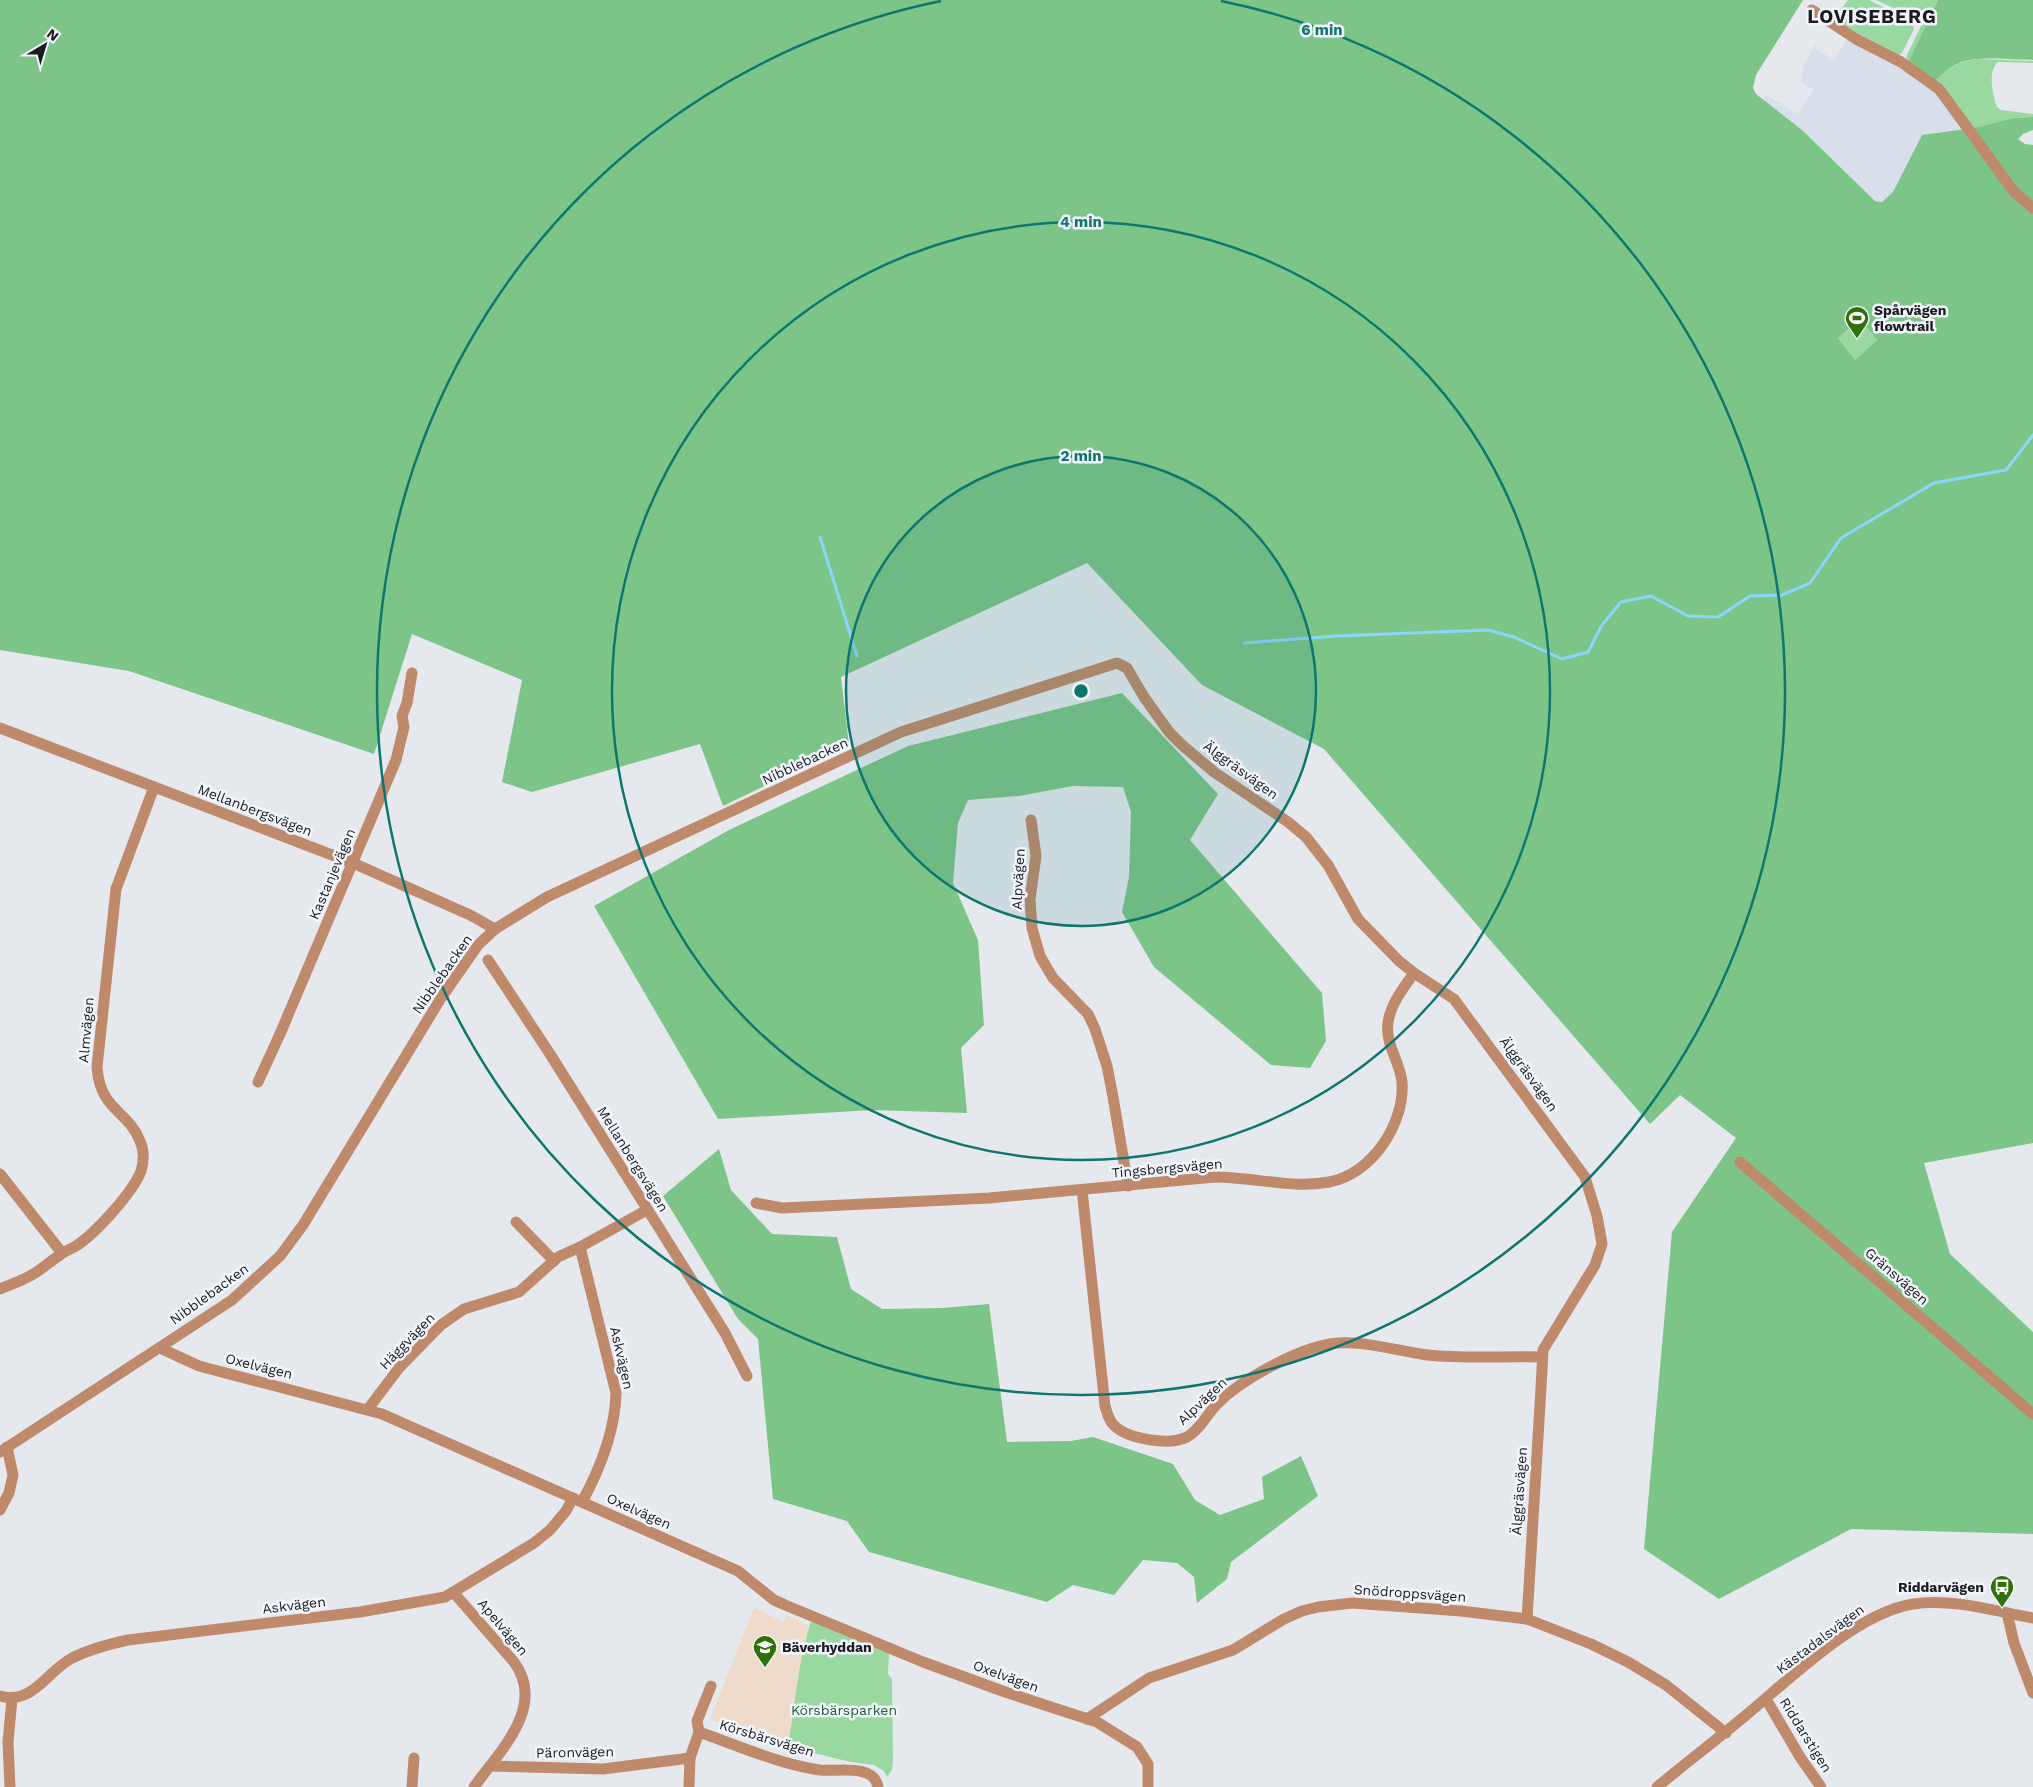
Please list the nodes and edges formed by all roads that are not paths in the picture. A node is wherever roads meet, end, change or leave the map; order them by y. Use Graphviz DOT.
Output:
graph roads {
  1 [pos="1812,10"];
  2 [pos="2033,208"];
  3 [pos="1127,668"];
  4 [pos="412,673"];
  5 [pos="0,728"];
  6 [pos="154,787"];
  7 [pos="1031,820"];
  8 [pos="353,863"];
  9 [pos="494,929"];
  10 [pos="488,960"];
  11 [pos="1414,973"];
  12 [pos="258,1082"];
  13 [pos="1740,1162"];
  14 [pos="0,1174"];
  15 [pos="1128,1186"];
  16 [pos="1082,1190"];
  17 [pos="756,1203"];
  18 [pos="647,1210"];
  19 [pos="516,1222"];
  20 [pos="580,1247"];
  21 [pos="62,1253"];
  22 [pos="554,1261"];
  23 [pos="0,1289"];
  24 [pos="160,1348"];
  25 [pos="1542,1357"];
  26 [pos="747,1376"];
  27 [pos="368,1409"];
  28 [pos="2033,1414"];
  29 [pos="3,1449"];
  30 [pos="578,1500"];
  31 [pos="0,1510"];
  32 [pos="454,1593"];
  33 [pos="2006,1613"];
  34 [pos="2033,1618"];
  35 [pos="1526,1619"];
  36 [pos="712,1686"];
  37 [pos="2033,1693"];
  38 [pos="0,1696"];
  39 [pos="12,1698"];
  40 [pos="1766,1699"];
  41 [pos="1092,1721"];
  42 [pos="699,1732"];
  43 [pos="1726,1733"];
  44 [pos="414,1758"];
  45 [pos="690,1758"];
  46 [pos="490,1766"];
  47 [pos="10,1787"];
  48 [pos="412,1787"];
  49 [pos="474,1787"];
  50 [pos="689,1787"];
  51 [pos="878,1787"];
  52 [pos="1148,1787"];
  53 [pos="1656,1787"];
  54 [pos="1821,1787"];
  1 -- 2 [label="street"];
  3 -- 9 [label="street, Nibblebacken"];
  3 -- 11 [label="street, Älggräsvägen"];
  4 -- 8 [label="street, Kastanjevägen"];
  5 -- 6 [label="street, Mellanbergsvägen"];
  6 -- 8 [label="street, Mellanbergsvägen"];
  6 -- 21 [label="street, Almvägen"];
  7 -- 15 [label="street, Alpvägen"];
  8 -- 9 [label="street, Mellanbergsvägen"];
  8 -- 12 [label="street, Kastanjevägen"];
  9 -- 24 [label="street, Nibblebacken"];
  10 -- 18 [label="street, Mellanbergsvägen"];
  11 -- 15 [label="street, Tingsbergsvägen"];
  11 -- 25 [label="street, Älggräsvägen"];
  13 -- 28 [label="street, Gränsvägen"];
  14 -- 21 [label="street"];
  15 -- 16 [label="street, Tingsbergsvägen"];
  16 -- 17 [label="street, Tingsbergsvägen"];
  16 -- 25 [label="street, Alpvägen"];
  18 -- 20 [label="street, Häggvägen"];
  18 -- 26 [label="street, Mellanbergsvägen"];
  19 -- 22 [label="street"];
  20 -- 22 [label="street, Häggvägen"];
  20 -- 30 [label="street, Askvägen"];
  21 -- 23 [label="street, Almvägen"];
  22 -- 27 [label="street, Häggvägen"];
  24 -- 27 [label="street, Oxelvägen"];
  24 -- 29 [label="street, Nibblebacken"];
  25 -- 35 [label="street, Älggräsvägen"];
  27 -- 30 [label="street, Oxelvägen"];
  29 -- 31 [label="street"];
  30 -- 32 [label="street, Askvägen"];
  30 -- 41 [label="street, Oxelvägen"];
  32 -- 39 [label="street, Askvägen"];
  32 -- 46 [label="street, Apelvägen"];
  33 -- 34 [label="street, Kästadalsvägen"];
  33 -- 37 [label="street"];
  33 -- 40 [label="street, Kästadalsvägen"];
  35 -- 41 [label="street, Snödroppsvägen"];
  35 -- 43 [label="street, Snödroppsvägen"];
  36 -- 42 [label="street"];
  38 -- 39 [label="street, Askvägen"];
  39 -- 47 [label="street"];
  40 -- 43 [label="street, Kästadalsvägen"];
  40 -- 54 [label="street, Riddarstigen"];
  41 -- 52 [label="street, Oxelvägen"];
  42 -- 45 [label="street"];
  42 -- 51 [label="street, Körsbärsvägen"];
  43 -- 53 [label="street, Kästadalsvägen"];
  44 -- 48 [label="street"];
  45 -- 46 [label="street, Päronvägen"];
  45 -- 50 [label="street"];
  46 -- 49 [label="street, Apelvägen"];
}
